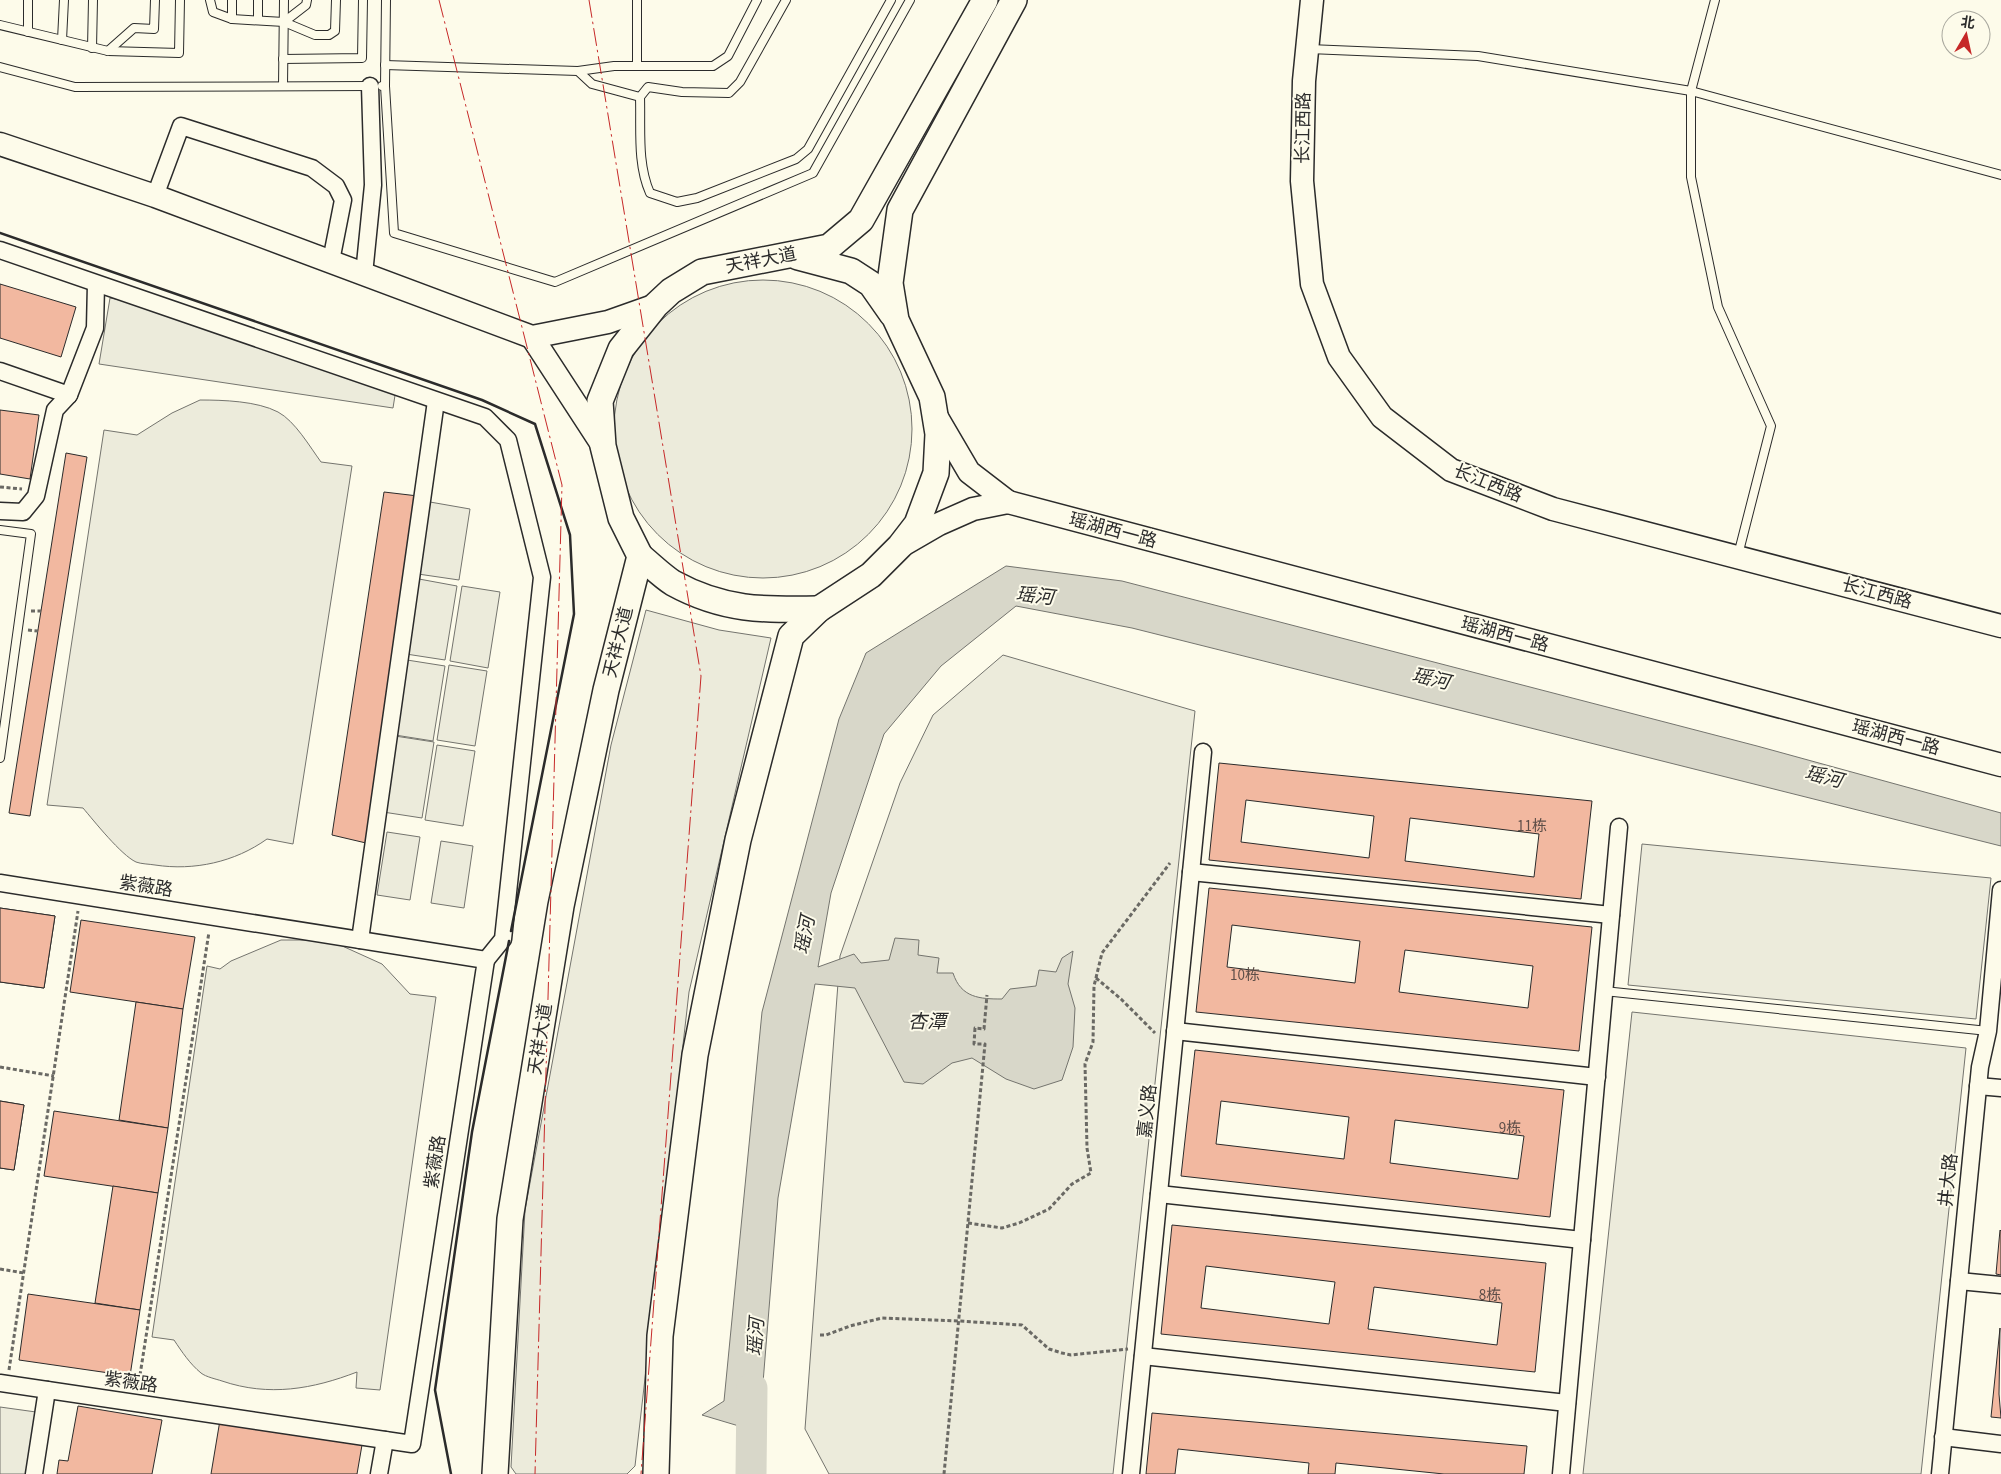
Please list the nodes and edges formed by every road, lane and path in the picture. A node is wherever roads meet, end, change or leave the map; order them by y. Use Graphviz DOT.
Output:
graph roads {
  1 [pos="28,0"];
  2 [pos="64,0"];
  3 [pos="93,0"];
  4 [pos="155,0"];
  5 [pos="180,0"];
  6 [pos="210,0"];
  7 [pos="232,0"];
  8 [pos="258,0"];
  9 [pos="284,0"];
  10 [pos="308,0"];
  11 [pos="336,0"];
  12 [pos="363,0"];
  13 [pos="386,0"];
  14 [pos="637,0"];
  15 [pos="756,0"];
  16 [pos="786,0"];
  17 [pos="891,0"];
  18 [pos="910,0"];
  19 [pos="985,0"];
  20 [pos="1014,0"];
  21 [pos="1312,0"];
  22 [pos="1715,0"];
  23 [pos="232,19"];
  24 [pos="258,20"];
  25 [pos="284,22"];
  26 [pos="0,25"];
  27 [pos="28,32"];
  28 [pos="62,40"];
  29 [pos="92,48"];
  30 [pos="1307,49"];
  31 [pos="108,51"];
  32 [pos="284,59"];
  33 [pos="385,65"];
  34 [pos="0,66"];
  35 [pos="637,66"];
  36 [pos="578,71"];
  37 [pos="284,86"];
  38 [pos="377,86"];
  39 [pos="1691,91"];
  40 [pos="640,97"];
  41 [pos="0,144"];
  42 [pos="2001,175"];
  43 [pos="155,196"];
  44 [pos="0,250"];
  45 [pos="788,255"];
  46 [pos="331,261"];
  47 [pos="364,274"];
  48 [pos="96,284"];
  49 [pos="656,305"];
  50 [pos="896,320"];
  51 [pos="532,337"];
  52 [pos="0,371"];
  53 [pos="70,395"];
  54 [pos="436,401"];
  55 [pos="935,414"];
  56 [pos="603,446"];
  57 [pos="1008,502"];
  58 [pos="0,511"];
  59 [pos="0,530"];
  60 [pos="900,546"];
  61 [pos="640,556"];
  62 [pos="1738,557"];
  63 [pos="819,609"];
  64 [pos="2001,626"];
  65 [pos="1203,752"];
  66 [pos="0,758"];
  67 [pos="2001,765"];
  68 [pos="1619,827"];
  69 [pos="1170,862"];
  70 [pos="1191,872"];
  71 [pos="0,883"];
  72 [pos="2001,890"];
  73 [pos="80,896"];
  74 [pos="1611,915"];
  75 [pos="211,916"];
  76 [pos="360,940"];
  77 [pos="486,960"];
  78 [pos="1096,978"];
  79 [pos="1604,991"];
  80 [pos="987,996"];
  81 [pos="1175,1031"];
  82 [pos="1988,1031"];
  83 [pos="1155,1033"];
  84 [pos="0,1067"];
  85 [pos="54,1076"];
  86 [pos="1597,1077"];
  87 [pos="1978,1086"];
  88 [pos="2001,1088"];
  89 [pos="1159,1194"];
  90 [pos="968,1223"];
  91 [pos="1582,1240"];
  92 [pos="0,1269"];
  93 [pos="24,1273"];
  94 [pos="1959,1281"];
  95 [pos="2001,1285"];
  96 [pos="959,1321"];
  97 [pos="820,1335"];
  98 [pos="1143,1356"];
  99 [pos="3,1384"];
  100 [pos="46,1390"];
  101 [pos="135,1403"];
  102 [pos="1567,1403"];
  103 [pos="1943,1437"];
  104 [pos="386,1440"];
  105 [pos="2001,1444"];
  106 [pos="34,1474"];
  107 [pos="379,1474"];
  108 [pos="495,1474"];
  109 [pos="656,1474"];
  110 [pos="944,1474"];
  111 [pos="1131,1474"];
  112 [pos="1561,1474"];
  113 [pos="1940,1474"];
  1 -- 27 [label="lane"];
  2 -- 28 [label="lane"];
  3 -- 29 [label="lane"];
  4 -- 31 [label="lane"];
  5 -- 31 [label="lane"];
  6 -- 23 [label="lane"];
  7 -- 23 [label="lane"];
  8 -- 24 [label="lane"];
  9 -- 25 [label="lane"];
  10 -- 25 [label="lane"];
  11 -- 25 [label="lane"];
  12 -- 32 [label="lane"];
  13 -- 33 [label="lane"];
  14 -- 35 [label="lane"];
  15 -- 35 [label="lane"];
  16 -- 40 [label="lane"];
  17 -- 40 [label="lane"];
  18 -- 38 [label="lane"];
  19 -- 45 [label="main road, 天祥大道"];
  20 -- 50 [label="main road"];
  21 -- 30 [label="street, 长江西路"];
  22 -- 39 [label="lane"];
  23 -- 24 [label="lane"];
  24 -- 25 [label="lane"];
  25 -- 32 [label="lane"];
  26 -- 27 [label="lane"];
  27 -- 28 [label="lane"];
  28 -- 29 [label="lane"];
  29 -- 31 [label="lane"];
  30 -- 39 [label="lane"];
  30 -- 62 [label="street, 长江西路"];
  32 -- 37 [label="lane"];
  33 -- 36 [label="lane"];
  33 -- 38 [label="lane"];
  34 -- 37 [label="lane"];
  35 -- 36 [label="lane"];
  36 -- 40 [label="lane"];
  37 -- 38 [label="lane"];
  38 -- 47 [label="street"];
  39 -- 42 [label="lane"];
  39 -- 62 [label="lane"];
  41 -- 43 [label="street"];
  43 -- 46 [label="street"];
  43 -- 46 [label="street"];
  44 -- 48 [label="street"];
  45 -- 49 [label="main road, 天祥大道"];
  45 -- 50 [label="main road"];
  46 -- 47 [label="street"];
  47 -- 51 [label="street"];
  48 -- 53 [label="street"];
  48 -- 54 [label="street"];
  49 -- 51 [label="street"];
  49 -- 56 [label="main road, 天祥大道"];
  50 -- 55 [label="main road"];
  51 -- 56 [label="street"];
  52 -- 53 [label="street"];
  53 -- 58 [label="street"];
  54 -- 76 [label="street"];
  54 -- 77 [label="street"];
  55 -- 57 [label="street"];
  55 -- 60 [label="main road"];
  56 -- 61 [label="main road, 天祥大道"];
  57 -- 60 [label="street"];
  57 -- 67 [label="street, 瑶湖西一路"];
  59 -- 66 [label="lane"];
  60 -- 63 [label="main road"];
  61 -- 63 [label="main road"];
  61 -- 108 [label="main road, 天祥大道"];
  62 -- 64 [label="street, 长江西路"];
  63 -- 109 [label="main road"];
  65 -- 70 [label="street, 嘉义路"];
  68 -- 74 [label="street"];
  69 -- 78 [label="path"];
  70 -- 74 [label="street"];
  70 -- 81 [label="street, 嘉义路"];
  71 -- 73 [label="street, 紫薇路"];
  72 -- 82 [label="street, 井大路"];
  73 -- 75 [label="street, 紫薇路"];
  73 -- 85 [label="path"];
  74 -- 79 [label="street"];
  75 -- 76 [label="street, 紫薇路"];
  75 -- 101 [label="path"];
  76 -- 77 [label="street, 紫薇路"];
  77 -- 104 [label="street, 紫薇路"];
  78 -- 83 [label="path"];
  78 -- 90 [label="path"];
  79 -- 82 [label="lane"];
  79 -- 86 [label="street"];
  80 -- 90 [label="path"];
  81 -- 86 [label="street"];
  81 -- 89 [label="street, 嘉义路"];
  82 -- 87 [label="street, 井大路"];
  84 -- 85 [label="path"];
  85 -- 93 [label="path"];
  86 -- 91 [label="street"];
  87 -- 88 [label="street"];
  87 -- 94 [label="street, 井大路"];
  89 -- 91 [label="street"];
  89 -- 98 [label="street, 嘉义路"];
  90 -- 96 [label="path"];
  91 -- 102 [label="street"];
  92 -- 93 [label="path"];
  93 -- 99 [label="path"];
  94 -- 95 [label="street"];
  94 -- 103 [label="street, 井大路"];
  96 -- 97 [label="path"];
  96 -- 98 [label="path"];
  96 -- 110 [label="path"];
  98 -- 102 [label="street"];
  98 -- 111 [label="street, 嘉义路"];
  99 -- 100 [label="street, 紫薇路"];
  100 -- 101 [label="street, 紫薇路"];
  100 -- 106 [label="street"];
  101 -- 104 [label="street, 紫薇路"];
  102 -- 112 [label="street"];
  103 -- 105 [label="street"];
  103 -- 113 [label="street, 井大路"];
  104 -- 107 [label="street"];
}
